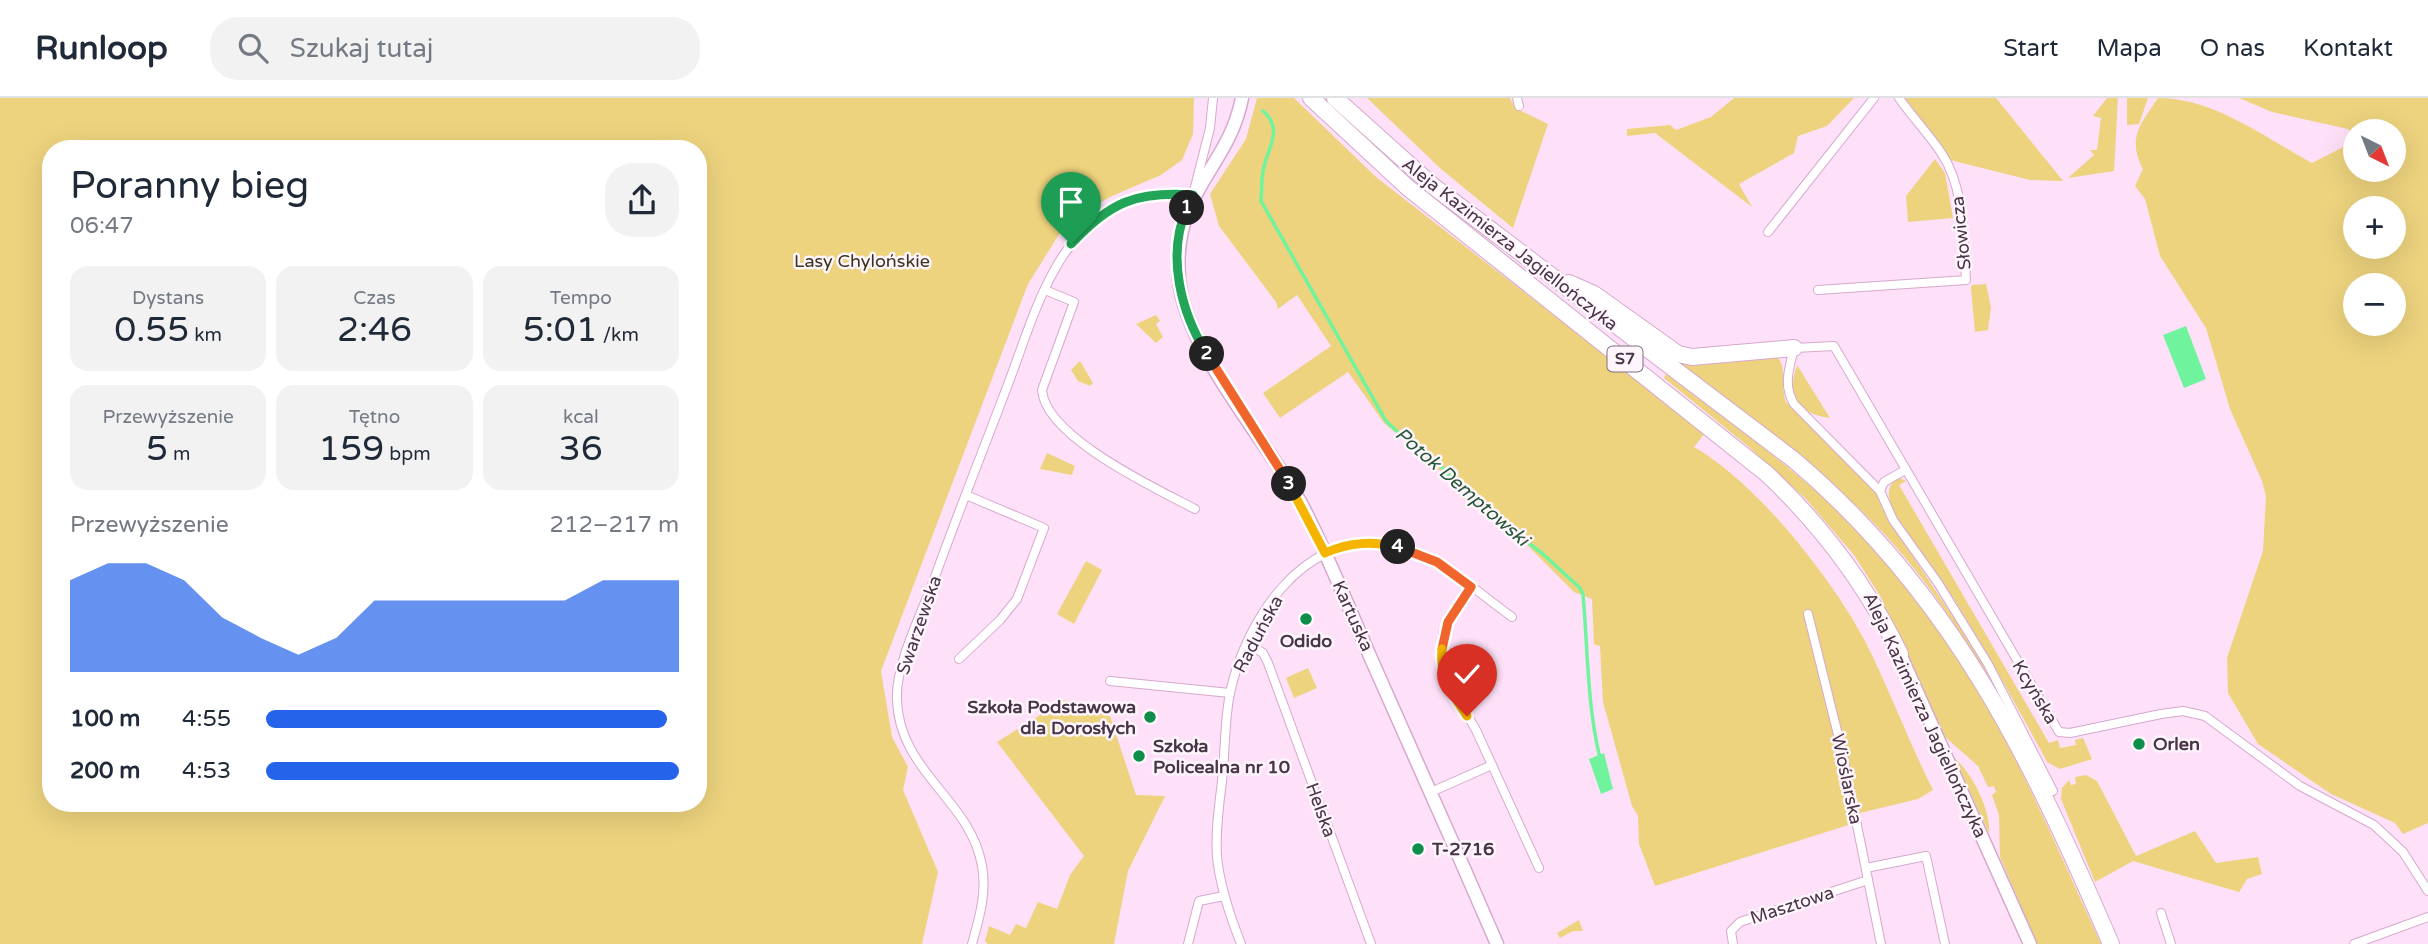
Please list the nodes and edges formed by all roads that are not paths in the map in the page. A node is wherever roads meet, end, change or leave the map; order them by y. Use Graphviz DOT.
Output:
graph roads {
  1 [pos="1213,98"];
  2 [pos="1242,98"];
  3 [pos="1311,98"];
  4 [pos="1335,98"];
  5 [pos="1874,98"];
  6 [pos="1899,98"];
  7 [pos="1193,195"];
  8 [pos="1769,232"];
  9 [pos="1541,271"];
  10 [pos="1045,290"];
  11 [pos="1818,290"];
  12 [pos="1794,348"];
  13 [pos="1905,470"];
  14 [pos="1880,491"];
  15 [pos="966,495"];
  16 [pos="1195,509"];
  17 [pos="1325,553"];
  18 [pos="1471,587"];
  19 [pos="1808,614"];
  20 [pos="1512,617"];
  21 [pos="1248,644"];
  22 [pos="1900,654"];
  23 [pos="959,659"];
  24 [pos="1110,681"];
  25 [pos="1230,693"];
  26 [pos="1492,765"];
  27 [pos="2053,790"];
  28 [pos="1431,792"];
  29 [pos="2070,852"];
  30 [pos="1866,868"];
  31 [pos="1538,869"];
  32 [pos="1868,880"];
  33 [pos="2428,891"];
  34 [pos="1224,896"];
  35 [pos="2161,913"];
  36 [pos="2428,917"];
  37 [pos="972,944"];
  38 [pos="1188,944"];
  39 [pos="1241,944"];
  40 [pos="1371,944"];
  41 [pos="1497,944"];
  42 [pos="1733,944"];
  43 [pos="1881,944"];
  44 [pos="1945,944"];
  45 [pos="2031,944"];
  46 [pos="2110,944"];
  47 [pos="2171,944"];
  48 [pos="2354,944"];
  1 -- 7 [label="street, Kartuska"];
  2 -- 7 [label="street"];
  3 -- 22 [label="highway, Aleja Kazimierza Jagiellończyka / S7"];
  4 -- 9 [label="highway, Aleja Kazimierza Jagiellończyka / S7"];
  5 -- 8 [label="street"];
  6 -- 11 [label="street, Słowicza"];
  7 -- 10 [label="street, Swarzewska"];
  7 -- 17 [label="street, Kartuska"];
  9 -- 12 [label="highway"];
  9 -- 29 [label="highway, Aleja Kazimierza Jagiellończyka / S7"];
  10 -- 15 [label="street, Swarzewska"];
  10 -- 16 [label="street"];
  12 -- 13 [label="street, Kcyńska"];
  12 -- 14 [label="street"];
  13 -- 14 [label="street"];
  13 -- 33 [label="street, Kcyńska"];
  14 -- 27 [label="street"];
  15 -- 23 [label="street"];
  15 -- 37 [label="street, Swarzewska"];
  17 -- 18 [label="street, Raduńska"];
  17 -- 21 [label="street, Raduńska"];
  17 -- 28 [label="street, Kartuska"];
  18 -- 20 [label="street, Raduńska"];
  18 -- 26 [label="street"];
  19 -- 30 [label="street, Wioślarska"];
  21 -- 25 [label="street, Raduńska"];
  21 -- 40 [label="street, Helska"];
  22 -- 45 [label="street, Aleja Kazimierza Jagiellończyka / S7"];
  24 -- 25 [label="street, Raduńska"];
  25 -- 34 [label="street, Raduńska"];
  26 -- 28 [label="street"];
  26 -- 31 [label="street"];
  27 -- 29 [label="highway"];
  28 -- 41 [label="street, Kartuska"];
  29 -- 46 [label="highway, Aleja Kazimierza Jagiellończyka / S7"];
  30 -- 32 [label="street, Wioślarska"];
  30 -- 44 [label="street"];
  32 -- 42 [label="street, Masztowa"];
  32 -- 43 [label="street, Wioślarska"];
  34 -- 38 [label="street"];
  34 -- 39 [label="street, Raduńska"];
  35 -- 47 [label="street"];
  36 -- 48 [label="street"];
}
